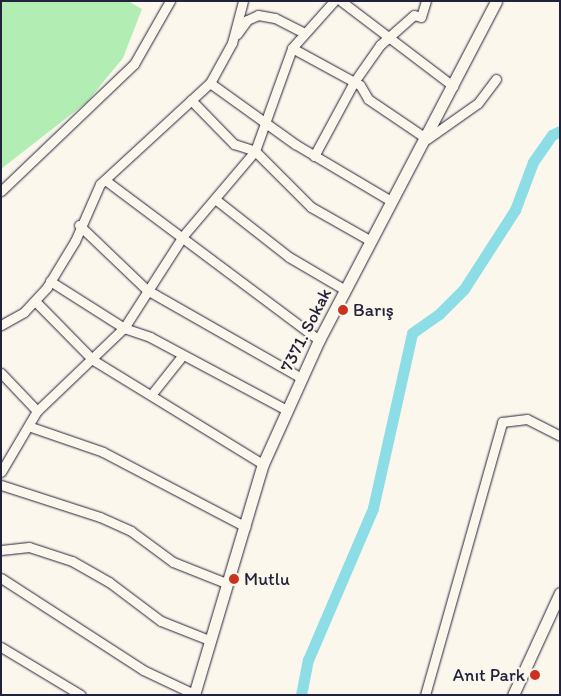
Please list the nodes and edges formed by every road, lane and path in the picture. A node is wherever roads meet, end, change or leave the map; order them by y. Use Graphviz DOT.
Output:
graph roads {
  1 [pos="170,1"];
  2 [pos="244,1"];
  3 [pos="334,1"];
  4 [pos="341,1"];
  5 [pos="426,1"];
  6 [pos="496,1"];
  7 [pos="302,32"];
  8 [pos="388,40"];
  9 [pos="232,43"];
  10 [pos="292,48"];
  11 [pos="496,79"];
  12 [pos="354,82"];
  13 [pos="210,83"];
  14 [pos="453,86"];
  15 [pos="191,100"];
  16 [pos="264,121"];
  17 [pos="427,140"];
  18 [pos="255,151"];
  19 [pos="314,156"];
  20 [pos="105,180"];
  21 [pos="1,191"];
  22 [pos="215,199"];
  23 [pos="392,201"];
  24 [pos="79,225"];
  25 [pos="183,236"];
  26 [pos="371,242"];
  27 [pos="50,280"];
  28 [pos="147,290"];
  29 [pos="345,290"];
  30 [pos="35,301"];
  31 [pos="1,326"];
  32 [pos="124,328"];
  33 [pos="319,340"];
  34 [pos="182,356"];
  35 [pos="93,360"];
  36 [pos="1,373"];
  37 [pos="301,378"];
  38 [pos="151,395"];
  39 [pos="287,410"];
  40 [pos="37,411"];
  41 [pos="32,427"];
  42 [pos="560,436"];
  43 [pos="263,464"];
  44 [pos="2,469"];
  45 [pos="1,485"];
  46 [pos="246,527"];
  47 [pos="1,550"];
  48 [pos="1,578"];
  49 [pos="226,583"];
  50 [pos="560,593"];
  51 [pos="209,640"];
  52 [pos="1,647"];
  53 [pos="194,694"];
  54 [pos="82,695"];
  55 [pos="425,695"];
  56 [pos="513,695"];
  1 -- 21 [label="street"];
  2 -- 9 [label="street"];
  3 -- 7 [label="street"];
  4 -- 8 [label="street"];
  5 -- 8 [label="street"];
  6 -- 14 [label="street, 7371. Sokak"];
  7 -- 9 [label="street"];
  7 -- 10 [label="street"];
  8 -- 12 [label="street"];
  8 -- 14 [label="street"];
  9 -- 13 [label="street"];
  10 -- 12 [label="street"];
  10 -- 16 [label="street"];
  11 -- 17 [label="street"];
  12 -- 17 [label="street"];
  12 -- 19 [label="street"];
  13 -- 15 [label="street"];
  13 -- 16 [label="street"];
  14 -- 17 [label="street, 7371. Sokak"];
  15 -- 18 [label="street"];
  15 -- 20 [label="street"];
  16 -- 18 [label="street"];
  16 -- 19 [label="street"];
  17 -- 23 [label="street, 7371. Sokak"];
  18 -- 22 [label="street"];
  18 -- 26 [label="street"];
  19 -- 23 [label="street"];
  20 -- 24 [label="street"];
  20 -- 25 [label="street"];
  22 -- 25 [label="street"];
  22 -- 29 [label="street"];
  23 -- 26 [label="street, 7371. Sokak"];
  24 -- 27 [label="street"];
  24 -- 28 [label="street"];
  25 -- 28 [label="street"];
  25 -- 33 [label="street"];
  26 -- 29 [label="street, 7371. Sokak"];
  27 -- 30 [label="street"];
  27 -- 32 [label="street"];
  28 -- 32 [label="street"];
  28 -- 37 [label="street"];
  29 -- 33 [label="street, 7371. Sokak"];
  30 -- 31 [label="street"];
  30 -- 35 [label="street"];
  32 -- 34 [label="street"];
  32 -- 35 [label="street"];
  33 -- 37 [label="street, 7371. Sokak"];
  34 -- 38 [label="street"];
  34 -- 39 [label="street"];
  35 -- 38 [label="street"];
  35 -- 40 [label="street"];
  36 -- 40 [label="street"];
  37 -- 39 [label="street, 7371. Sokak"];
  38 -- 43 [label="street"];
  39 -- 43 [label="street, 7371. Sokak"];
  40 -- 41 [label="street"];
  41 -- 44 [label="street"];
  41 -- 46 [label="street"];
  42 -- 55 [label="street"];
  43 -- 46 [label="street, 7371. Sokak"];
  45 -- 49 [label="street"];
  46 -- 49 [label="street, 7371. Sokak"];
  47 -- 51 [label="street"];
  48 -- 53 [label="street"];
  49 -- 51 [label="street, 7371. Sokak"];
  50 -- 56 [label="street"];
  51 -- 53 [label="street, 7371. Sokak"];
  52 -- 54 [label="street"];
}
